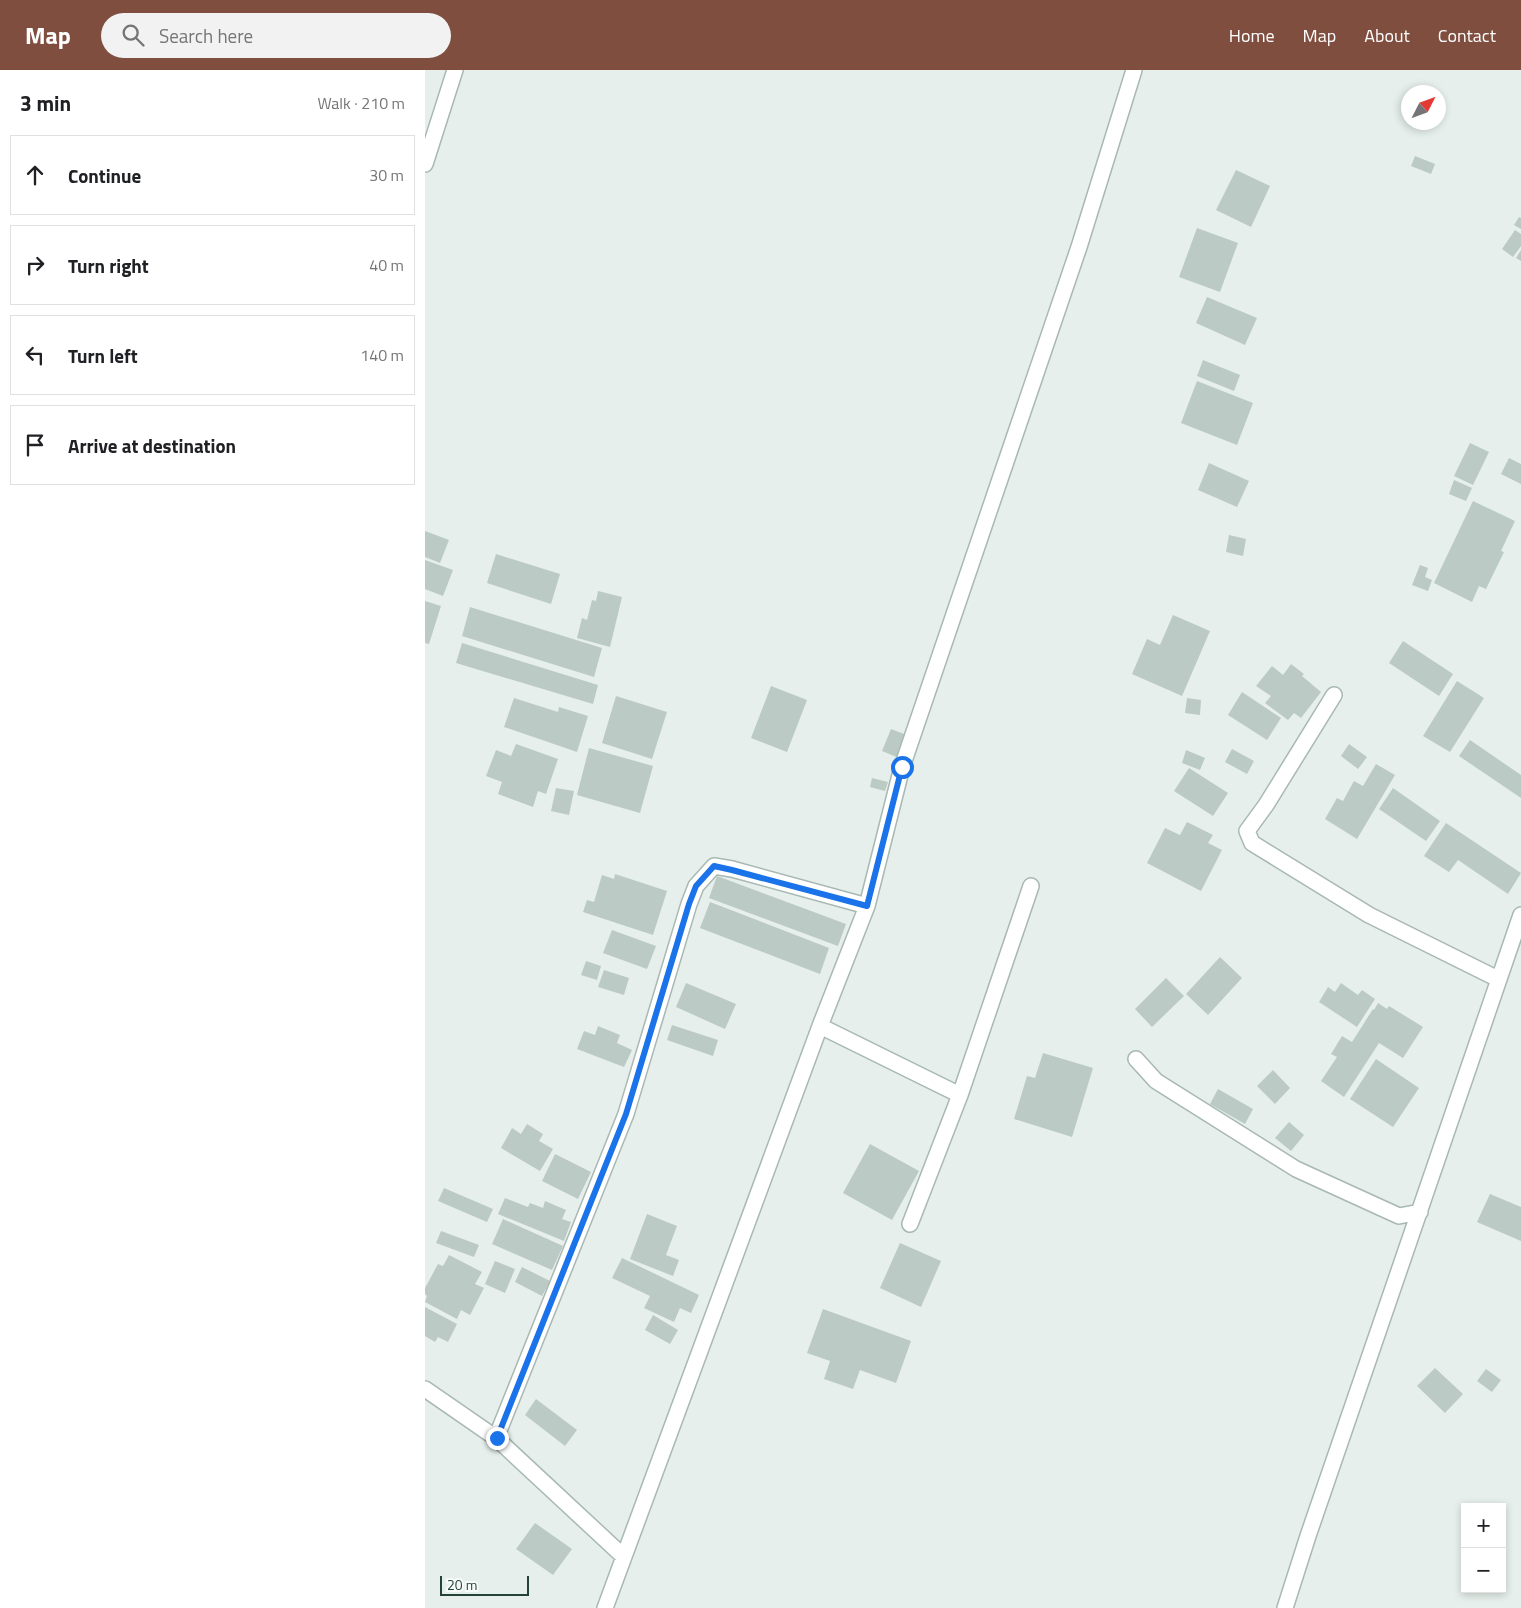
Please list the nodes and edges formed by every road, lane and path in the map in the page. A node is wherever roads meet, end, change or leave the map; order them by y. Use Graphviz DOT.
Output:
graph roads {
  1 [pos="455,70"];
  2 [pos="1133,70"];
  3 [pos="425,164"];
  4 [pos="1333,695"];
  5 [pos="1031,886"];
  6 [pos="867,906"];
  7 [pos="1521,915"];
  8 [pos="1498,979"];
  9 [pos="820,1026"];
  10 [pos="1136,1059"];
  11 [pos="960,1095"];
  12 [pos="1420,1212"];
  13 [pos="910,1224"];
  14 [pos="425,1389"];
  15 [pos="497,1438"];
  16 [pos="624,1557"];
  17 [pos="605,1608"];
  18 [pos="1285,1608"];
  1 -- 3 [label="street"];
  2 -- 6 [label="street"];
  4 -- 8 [label="street"];
  5 -- 11 [label="street"];
  6 -- 9 [label="street"];
  6 -- 15 [label="street"];
  7 -- 8 [label="street"];
  8 -- 12 [label="street"];
  9 -- 11 [label="street"];
  9 -- 16 [label="street"];
  10 -- 12 [label="street"];
  11 -- 13 [label="street"];
  12 -- 18 [label="street"];
  14 -- 15 [label="street"];
  15 -- 16 [label="street"];
  16 -- 17 [label="street"];
}
